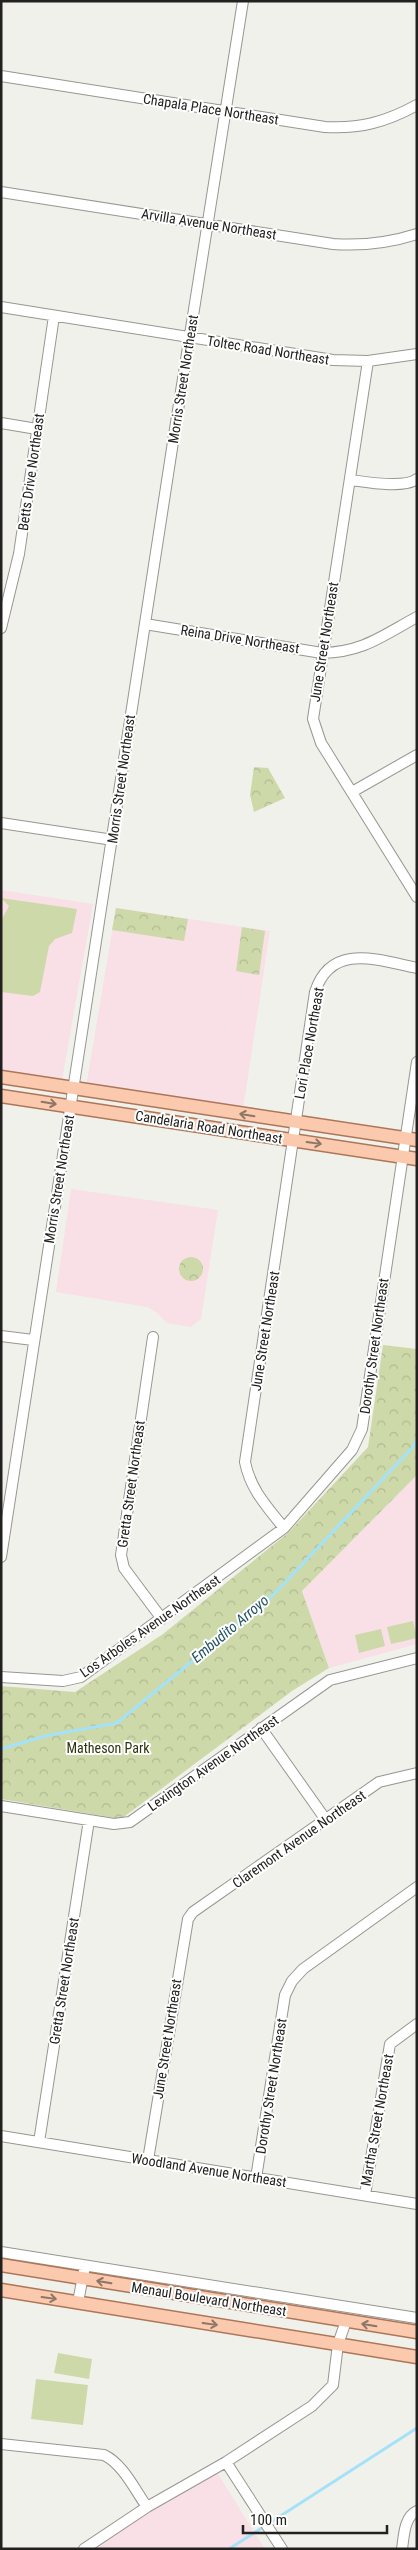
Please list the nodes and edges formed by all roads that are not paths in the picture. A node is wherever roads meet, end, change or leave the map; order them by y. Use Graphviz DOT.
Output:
graph roads {
  1 [pos="243,1"];
  2 [pos="1,76"];
  3 [pos="417,105"];
  4 [pos="226,111"];
  5 [pos="1,192"];
  6 [pos="208,224"];
  7 [pos="417,234"];
  8 [pos="1,307"];
  9 [pos="54,316"];
  10 [pos="190,338"];
  11 [pos="417,354"];
  12 [pos="368,360"];
  13 [pos="1,423"];
  14 [pos="37,429"];
  15 [pos="417,479"];
  16 [pos="351,480"];
  17 [pos="417,617"];
  18 [pos="145,624"];
  19 [pos="1,628"];
  20 [pos="322,652"];
  21 [pos="417,755"];
  22 [pos="352,792"];
  23 [pos="1,823"];
  24 [pos="113,840"];
  25 [pos="417,897"];
  26 [pos="417,968"];
  27 [pos="417,1062"];
  28 [pos="1,1077"];
  29 [pos="72,1088"];
  30 [pos="1,1096"];
  31 [pos="71,1106"];
  32 [pos="295,1122"];
  33 [pos="411,1139"];
  34 [pos="294,1140"];
  35 [pos="402,1157"];
  36 [pos="417,1159"];
  37 [pos="1,1336"];
  38 [pos="152,1337"];
  39 [pos="33,1340"];
  40 [pos="284,1528"];
  41 [pos="1,1557"];
  42 [pos="162,1619"];
  43 [pos="417,1658"];
  44 [pos="1,1677"];
  45 [pos="261,1728"];
  46 [pos="417,1773"];
  47 [pos="1,1806"];
  48 [pos="89,1820"];
  49 [pos="326,1820"];
  50 [pos="417,1887"];
  51 [pos="188,1919"];
  52 [pos="417,2024"];
  53 [pos="1,2136"];
  54 [pos="39,2142"];
  55 [pos="148,2160"];
  56 [pos="256,2178"];
  57 [pos="365,2195"];
  58 [pos="417,2204"];
  59 [pos="1,2252"];
  60 [pos="1,2265"];
  61 [pos="85,2266"];
  62 [pos="82,2278"];
  63 [pos="1,2290"];
  64 [pos="78,2302"];
  65 [pos="417,2318"];
  66 [pos="346,2321"];
  67 [pos="417,2332"];
  68 [pos="338,2344"];
  69 [pos="417,2357"];
  70 [pos="1,2444"];
  71 [pos="226,2462"];
  72 [pos="147,2507"];
  73 [pos="417,2511"];
  74 [pos="84,2549"];
  75 [pos="282,2549"];
  76 [pos="402,2549"];
  1 -- 4 [label="street, Morris Street Northeast"];
  2 -- 4 [label="street, Chapala Place Northeast"];
  3 -- 4 [label="street, Chapala Place Northeast"];
  4 -- 6 [label="street, Morris Street Northeast"];
  5 -- 6 [label="street, Arvilla Avenue Northeast"];
  6 -- 7 [label="street, Arvilla Avenue Northeast"];
  6 -- 10 [label="street, Morris Street Northeast"];
  8 -- 9 [label="street, Toltec Road Northeast"];
  9 -- 10 [label="street, Toltec Road Northeast"];
  9 -- 14 [label="street, Betts Drive Northeast"];
  10 -- 12 [label="street, Toltec Road Northeast"];
  10 -- 18 [label="street, Morris Street Northeast"];
  11 -- 12 [label="street, Toltec Road Northeast"];
  12 -- 16 [label="street, June Street Northeast"];
  13 -- 14 [label="street"];
  14 -- 19 [label="street, Betts Drive Northeast"];
  15 -- 16 [label="street"];
  16 -- 20 [label="street, June Street Northeast"];
  17 -- 20 [label="street, Reina Drive Northeast"];
  18 -- 20 [label="street, Reina Drive Northeast"];
  18 -- 24 [label="street, Morris Street Northeast"];
  20 -- 22 [label="street, June Street Northeast"];
  21 -- 22 [label="street"];
  22 -- 25 [label="street, June Street Northeast"];
  23 -- 24 [label="street"];
  24 -- 29 [label="street, Morris Street Northeast"];
  26 -- 32 [label="street, Lori Place Northeast"];
  27 -- 33 [label="street, Dorothy Street Northeast"];
  28 -- 29 [label="main road, Candelaria Road Northeast"];
  29 -- 31 [label="street, Morris Street Northeast"];
  32 -- 29 [label="main road, Candelaria Road Northeast, one-way"];
  30 -- 31 [label="main road, Candelaria Road Northeast, one-way"];
  31 -- 34 [label="main road, Candelaria Road Northeast"];
  31 -- 39 [label="street, Morris Street Northeast"];
  32 -- 33 [label="main road, Candelaria Road Northeast"];
  32 -- 34 [label="street, June Street Northeast"];
  33 -- 35 [label="street, Dorothy Street Northeast"];
  34 -- 35 [label="main road, Candelaria Road Northeast, one-way"];
  34 -- 40 [label="street, June Street Northeast"];
  35 -- 36 [label="main road, Candelaria Road Northeast"];
  35 -- 40 [label="street, Dorothy Street Northeast"];
  37 -- 39 [label="street"];
  38 -- 42 [label="street, Gretta Street Northeast"];
  39 -- 41 [label="street, Morris Street Northeast"];
  40 -- 42 [label="street, Los Arboles Avenue Northeast"];
  42 -- 44 [label="street, Los Arboles Avenue Northeast"];
  43 -- 45 [label="street, Lexington Avenue Northeast"];
  45 -- 48 [label="street, Lexington Avenue Northeast"];
  45 -- 49 [label="street"];
  46 -- 49 [label="street, Claremont Avenue Northeast"];
  47 -- 48 [label="street, Lexington Avenue Northeast"];
  48 -- 54 [label="street, Gretta Street Northeast"];
  49 -- 51 [label="street, Claremont Avenue Northeast"];
  50 -- 56 [label="street, Dorothy Street Northeast"];
  51 -- 55 [label="street, June Street Northeast"];
  52 -- 57 [label="street, Martha Street Northeast"];
  53 -- 54 [label="street, Woodland Avenue Northeast"];
  54 -- 55 [label="street, Woodland Avenue Northeast"];
  55 -- 56 [label="street, Woodland Avenue Northeast"];
  56 -- 57 [label="street, Woodland Avenue Northeast"];
  57 -- 58 [label="street, Woodland Avenue Northeast"];
  59 -- 61 [label="street"];
  60 -- 62 [label="main road, Menaul Boulevard Northeast"];
  61 -- 62 [label="street"];
  61 -- 65 [label="street"];
  62 -- 64 [label="street"];
  66 -- 62 [label="main road, Menaul Boulevard Northeast, one-way"];
  63 -- 64 [label="main road, Menaul Boulevard Northeast, one-way"];
  64 -- 68 [label="main road, Menaul Boulevard Northeast, one-way"];
  67 -- 66 [label="main road, Menaul Boulevard Northeast, one-way"];
  66 -- 68 [label="street"];
  68 -- 69 [label="main road, Menaul Boulevard Northeast"];
  68 -- 71 [label="street"];
  70 -- 72 [label="street"];
  71 -- 72 [label="street"];
  71 -- 75 [label="street"];
  72 -- 74 [label="street"];
  73 -- 76 [label="street"];
}
